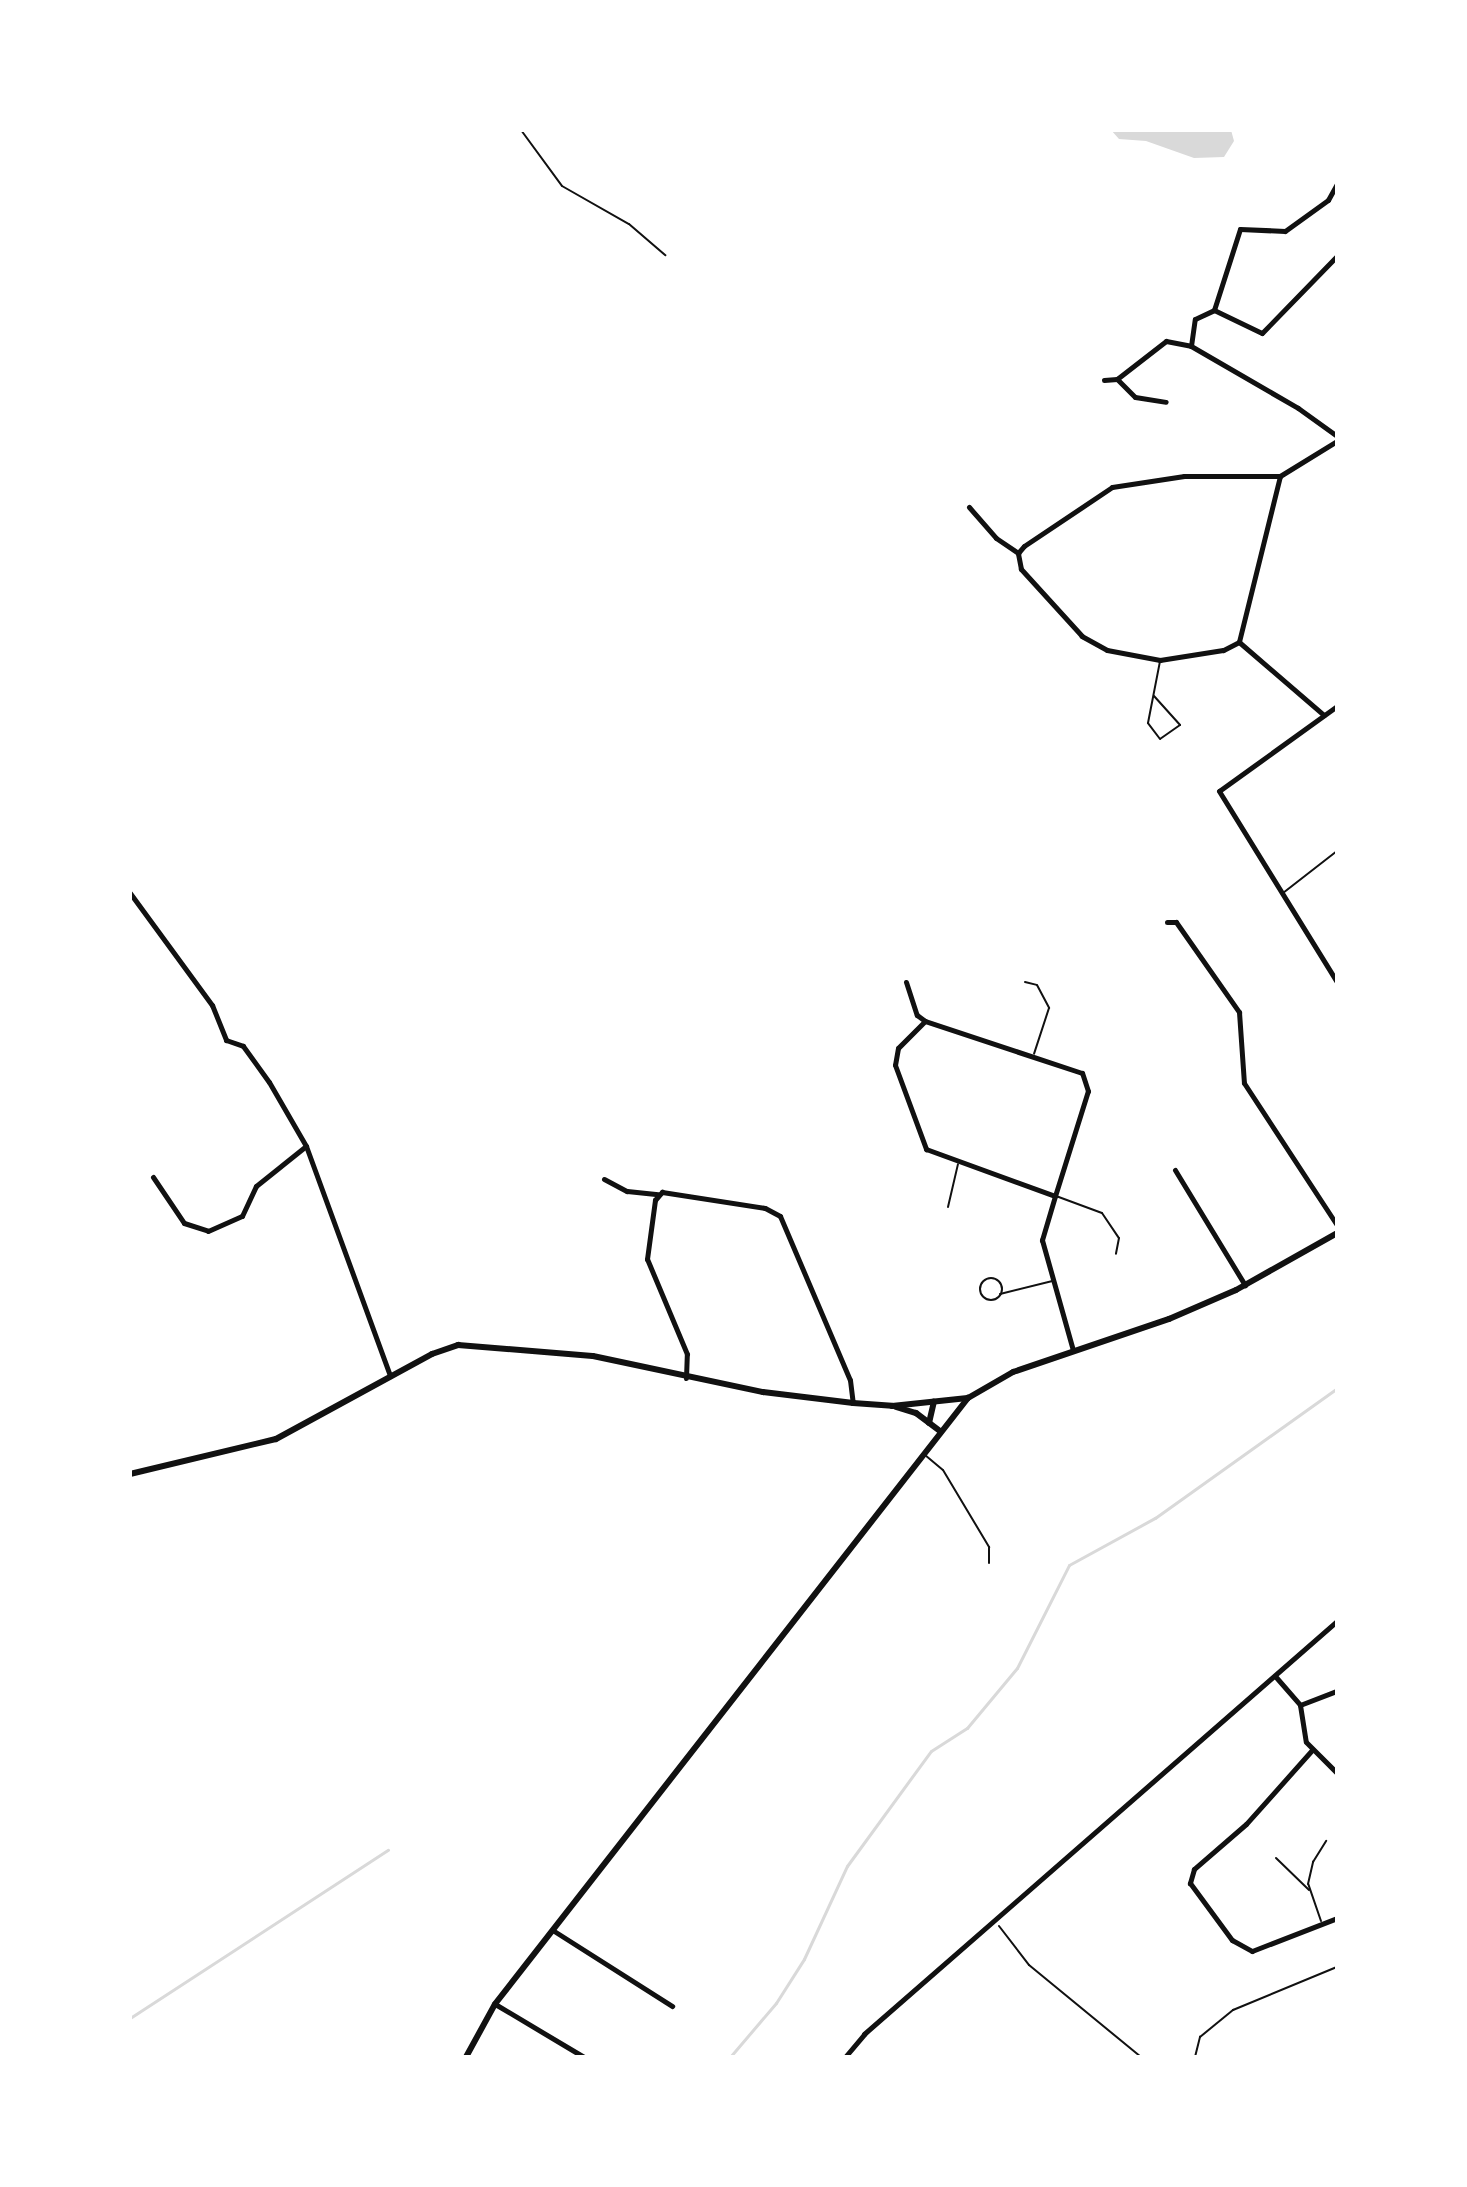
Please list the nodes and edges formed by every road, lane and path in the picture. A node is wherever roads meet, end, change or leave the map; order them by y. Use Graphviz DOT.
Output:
graph roads {
  1 [pos="521,130"];
  2 [pos="1337,184"];
  3 [pos="665,255"];
  4 [pos="1337,256"];
  5 [pos="1214,310"];
  6 [pos="1191,346"];
  7 [pos="1117,379"];
  8 [pos="1104,380"];
  9 [pos="1166,402"];
  10 [pos="1337,439"];
  11 [pos="1280,476"];
  12 [pos="969,507"];
  13 [pos="1018,553"];
  14 [pos="1239,642"];
  15 [pos="1160,660"];
  16 [pos="1154,696"];
  17 [pos="1337,706"];
  18 [pos="1324,715"];
  19 [pos="1337,851"];
  20 [pos="130,893"];
  21 [pos="1282,894"];
  22 [pos="1167,922"];
  23 [pos="906,982"];
  24 [pos="1025,982"];
  25 [pos="1337,982"];
  26 [pos="925,1021"];
  27 [pos="1034,1054"];
  28 [pos="306,1146"];
  29 [pos="958,1164"];
  30 [pos="1175,1170"];
  31 [pos="153,1177"];
  32 [pos="604,1179"];
  33 [pos="658,1194"];
  34 [pos="1055,1196"];
  35 [pos="948,1207"];
  36 [pos="1337,1225"];
  37 [pos="1337,1233"];
  38 [pos="1116,1254"];
  39 [pos="1053,1281"];
  40 [pos="1245,1285"];
  41 [pos="1000,1294"];
  42 [pos="1073,1350"];
  43 [pos="390,1376"];
  44 [pos="686,1378"];
  45 [pos="968,1398"];
  46 [pos="934,1402"];
  47 [pos="853,1403"];
  48 [pos="892,1406"];
  49 [pos="929,1423"];
  50 [pos="941,1432"];
  51 [pos="924,1455"];
  52 [pos="130,1474"];
  53 [pos="989,1563"];
  54 [pos="1337,1621"];
  55 [pos="1275,1676"];
  56 [pos="1337,1691"];
  57 [pos="1300,1705"];
  58 [pos="1312,1750"];
  59 [pos="1337,1773"];
  60 [pos="1326,1841"];
  61 [pos="1276,1858"];
  62 [pos="1311,1896"];
  63 [pos="1337,1918"];
  64 [pos="995,1920"];
  65 [pos="1323,1924"];
  66 [pos="554,1931"];
  67 [pos="1337,1967"];
  68 [pos="495,2004"];
  69 [pos="672,2006"];
  70 [pos="466,2057"];
  71 [pos="584,2057"];
  72 [pos="845,2057"];
  73 [pos="1141,2057"];
  74 [pos="1195,2057"];
  1 -- 3 [label="lane"];
  2 -- 5 [label="street"];
  4 -- 5 [label="street"];
  5 -- 6 [label="street"];
  6 -- 7 [label="street"];
  6 -- 10 [label="street"];
  7 -- 8 [label="street"];
  7 -- 9 [label="street"];
  10 -- 11 [label="street"];
  11 -- 13 [label="street"];
  11 -- 14 [label="street"];
  12 -- 13 [label="street"];
  13 -- 15 [label="street"];
  14 -- 15 [label="street"];
  14 -- 18 [label="street"];
  15 -- 16 [label="lane"];
  16 -- 16 [label="lane"];
  17 -- 18 [label="street"];
  18 -- 21 [label="street"];
  19 -- 21 [label="lane"];
  20 -- 28 [label="street"];
  21 -- 25 [label="street"];
  22 -- 36 [label="street"];
  23 -- 26 [label="street"];
  24 -- 27 [label="lane"];
  26 -- 27 [label="street"];
  26 -- 29 [label="street"];
  27 -- 34 [label="street"];
  28 -- 31 [label="street"];
  28 -- 43 [label="street"];
  29 -- 34 [label="street"];
  29 -- 35 [label="lane"];
  30 -- 40 [label="street"];
  32 -- 33 [label="street"];
  33 -- 44 [label="street"];
  33 -- 47 [label="street"];
  34 -- 38 [label="lane"];
  34 -- 39 [label="street"];
  37 -- 40 [label="street"];
  39 -- 41 [label="lane"];
  39 -- 42 [label="street"];
  40 -- 42 [label="street"];
  41 -- 41 [label="lane"];
  42 -- 45 [label="street"];
  43 -- 44 [label="street"];
  43 -- 52 [label="street"];
  44 -- 47 [label="street"];
  45 -- 46 [label="street"];
  45 -- 50 [label="street"];
  46 -- 48 [label="street"];
  46 -- 49 [label="street"];
  47 -- 48 [label="street"];
  48 -- 49 [label="street"];
  49 -- 50 [label="street"];
  50 -- 51 [label="street"];
  51 -- 53 [label="lane"];
  51 -- 66 [label="street"];
  54 -- 55 [label="street"];
  55 -- 57 [label="street"];
  55 -- 64 [label="street"];
  56 -- 57 [label="street"];
  57 -- 58 [label="street"];
  58 -- 59 [label="street"];
  58 -- 65 [label="street"];
  60 -- 62 [label="lane"];
  61 -- 62 [label="lane"];
  62 -- 65 [label="lane"];
  63 -- 65 [label="street"];
  64 -- 72 [label="street"];
  64 -- 73 [label="path"];
  66 -- 68 [label="street"];
  66 -- 69 [label="street"];
  67 -- 74 [label="path"];
  68 -- 70 [label="street"];
  68 -- 71 [label="street"];
}
